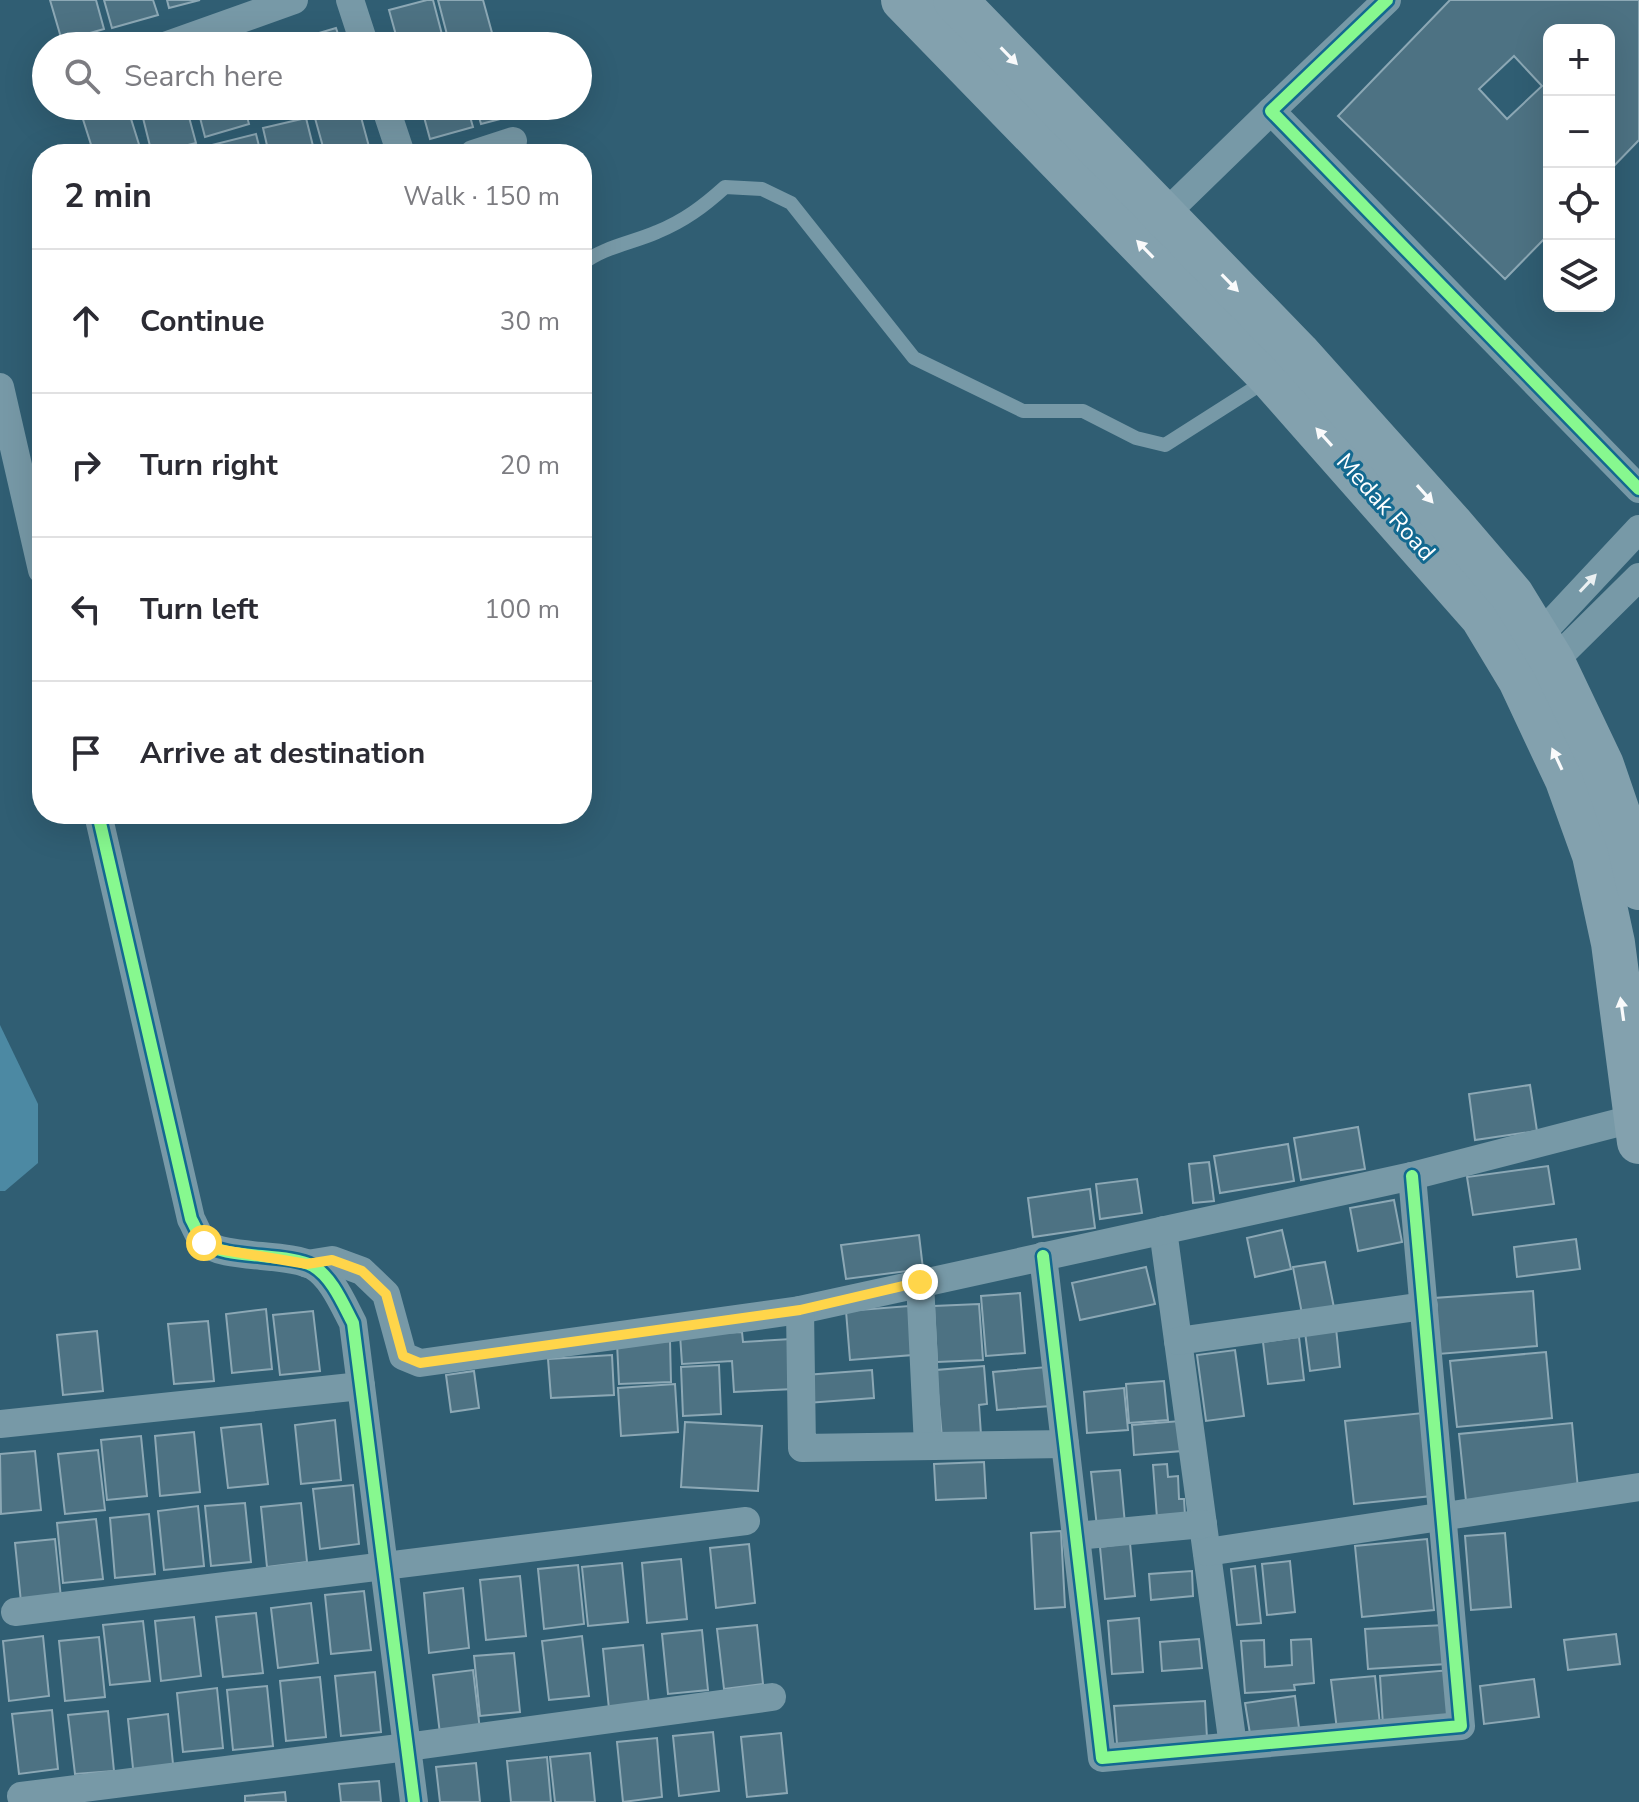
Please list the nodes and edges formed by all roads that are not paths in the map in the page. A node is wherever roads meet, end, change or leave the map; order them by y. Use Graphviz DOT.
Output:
graph roads {
  1 [pos="294,0"];
  2 [pos="350,0"];
  3 [pos="903,0"];
  4 [pos="955,0"];
  5 [pos="1387,0"];
  6 [pos="204,32"];
  7 [pos="360,32"];
  8 [pos="1271,111"];
  9 [pos="390,120"];
  10 [pos="513,141"];
  11 [pos="398,144"];
  12 [pos="504,144"];
  13 [pos="1164,215"];
  14 [pos="592,256"];
  15 [pos="1271,378"];
  16 [pos="0,387"];
  17 [pos="1639,489"];
  18 [pos="32,526"];
  19 [pos="1639,529"];
  20 [pos="1639,577"];
  21 [pos="1545,650"];
  22 [pos="100,824"];
  23 [pos="1639,888"];
  24 [pos="1638,1130"];
  25 [pos="1412,1176"];
  26 [pos="1163,1230"];
  27 [pos="1043,1256"];
  28 [pos="307,1264"];
  29 [pos="920,1282"];
  30 [pos="1424,1306"];
  31 [pos="800,1310"];
  32 [pos="1178,1341"];
  33 [pos="361,1386"];
  34 [pos="0,1424"];
  35 [pos="1065,1444"];
  36 [pos="928,1446"];
  37 [pos="1639,1487"];
  38 [pos="1443,1517"];
  39 [pos="746,1521"];
  40 [pos="1203,1524"];
  41 [pos="1076,1536"];
  42 [pos="1207,1552"];
  43 [pos="382,1565"];
  44 [pos="15,1612"];
  45 [pos="772,1697"];
  46 [pos="1233,1746"];
  47 [pos="407,1747"];
  48 [pos="21,1796"];
  49 [pos="414,1802"];
  1 -- 6 [label="street"];
  2 -- 7 [label="street"];
  15 -- 3 [label="main road, Medak Road, one-way"];
  4 -- 13 [label="main road, Medak Road, one-way"];
  5 -- 8 [label="street"];
  8 -- 13 [label="street"];
  8 -- 17 [label="street"];
  9 -- 11 [label="street"];
  10 -- 12 [label="street"];
  13 -- 21 [label="main road, Medak Road, one-way"];
  14 -- 15 [label="lane"];
  24 -- 15 [label="main road, Medak Road, one-way"];
  16 -- 18 [label="street"];
  21 -- 19 [label="street, one-way"];
  20 -- 21 [label="street"];
  21 -- 23 [label="main road, Medak Road"];
  22 -- 28 [label="street"];
  24 -- 25 [label="street"];
  25 -- 26 [label="street"];
  25 -- 30 [label="street"];
  26 -- 27 [label="street"];
  26 -- 32 [label="street"];
  27 -- 29 [label="street"];
  27 -- 35 [label="street"];
  28 -- 31 [label="street"];
  28 -- 33 [label="street"];
  29 -- 31 [label="street"];
  29 -- 36 [label="street"];
  30 -- 32 [label="street"];
  30 -- 38 [label="street"];
  31 -- 36 [label="street"];
  32 -- 40 [label="street"];
  33 -- 34 [label="street"];
  33 -- 43 [label="street"];
  35 -- 36 [label="street"];
  35 -- 41 [label="street"];
  37 -- 38 [label="street"];
  38 -- 42 [label="street"];
  38 -- 46 [label="street"];
  39 -- 43 [label="street"];
  40 -- 41 [label="street"];
  40 -- 42 [label="street"];
  41 -- 46 [label="street"];
  42 -- 46 [label="street"];
  43 -- 44 [label="street"];
  43 -- 47 [label="street"];
  45 -- 47 [label="street"];
  47 -- 48 [label="street"];
  47 -- 49 [label="street"];
}
